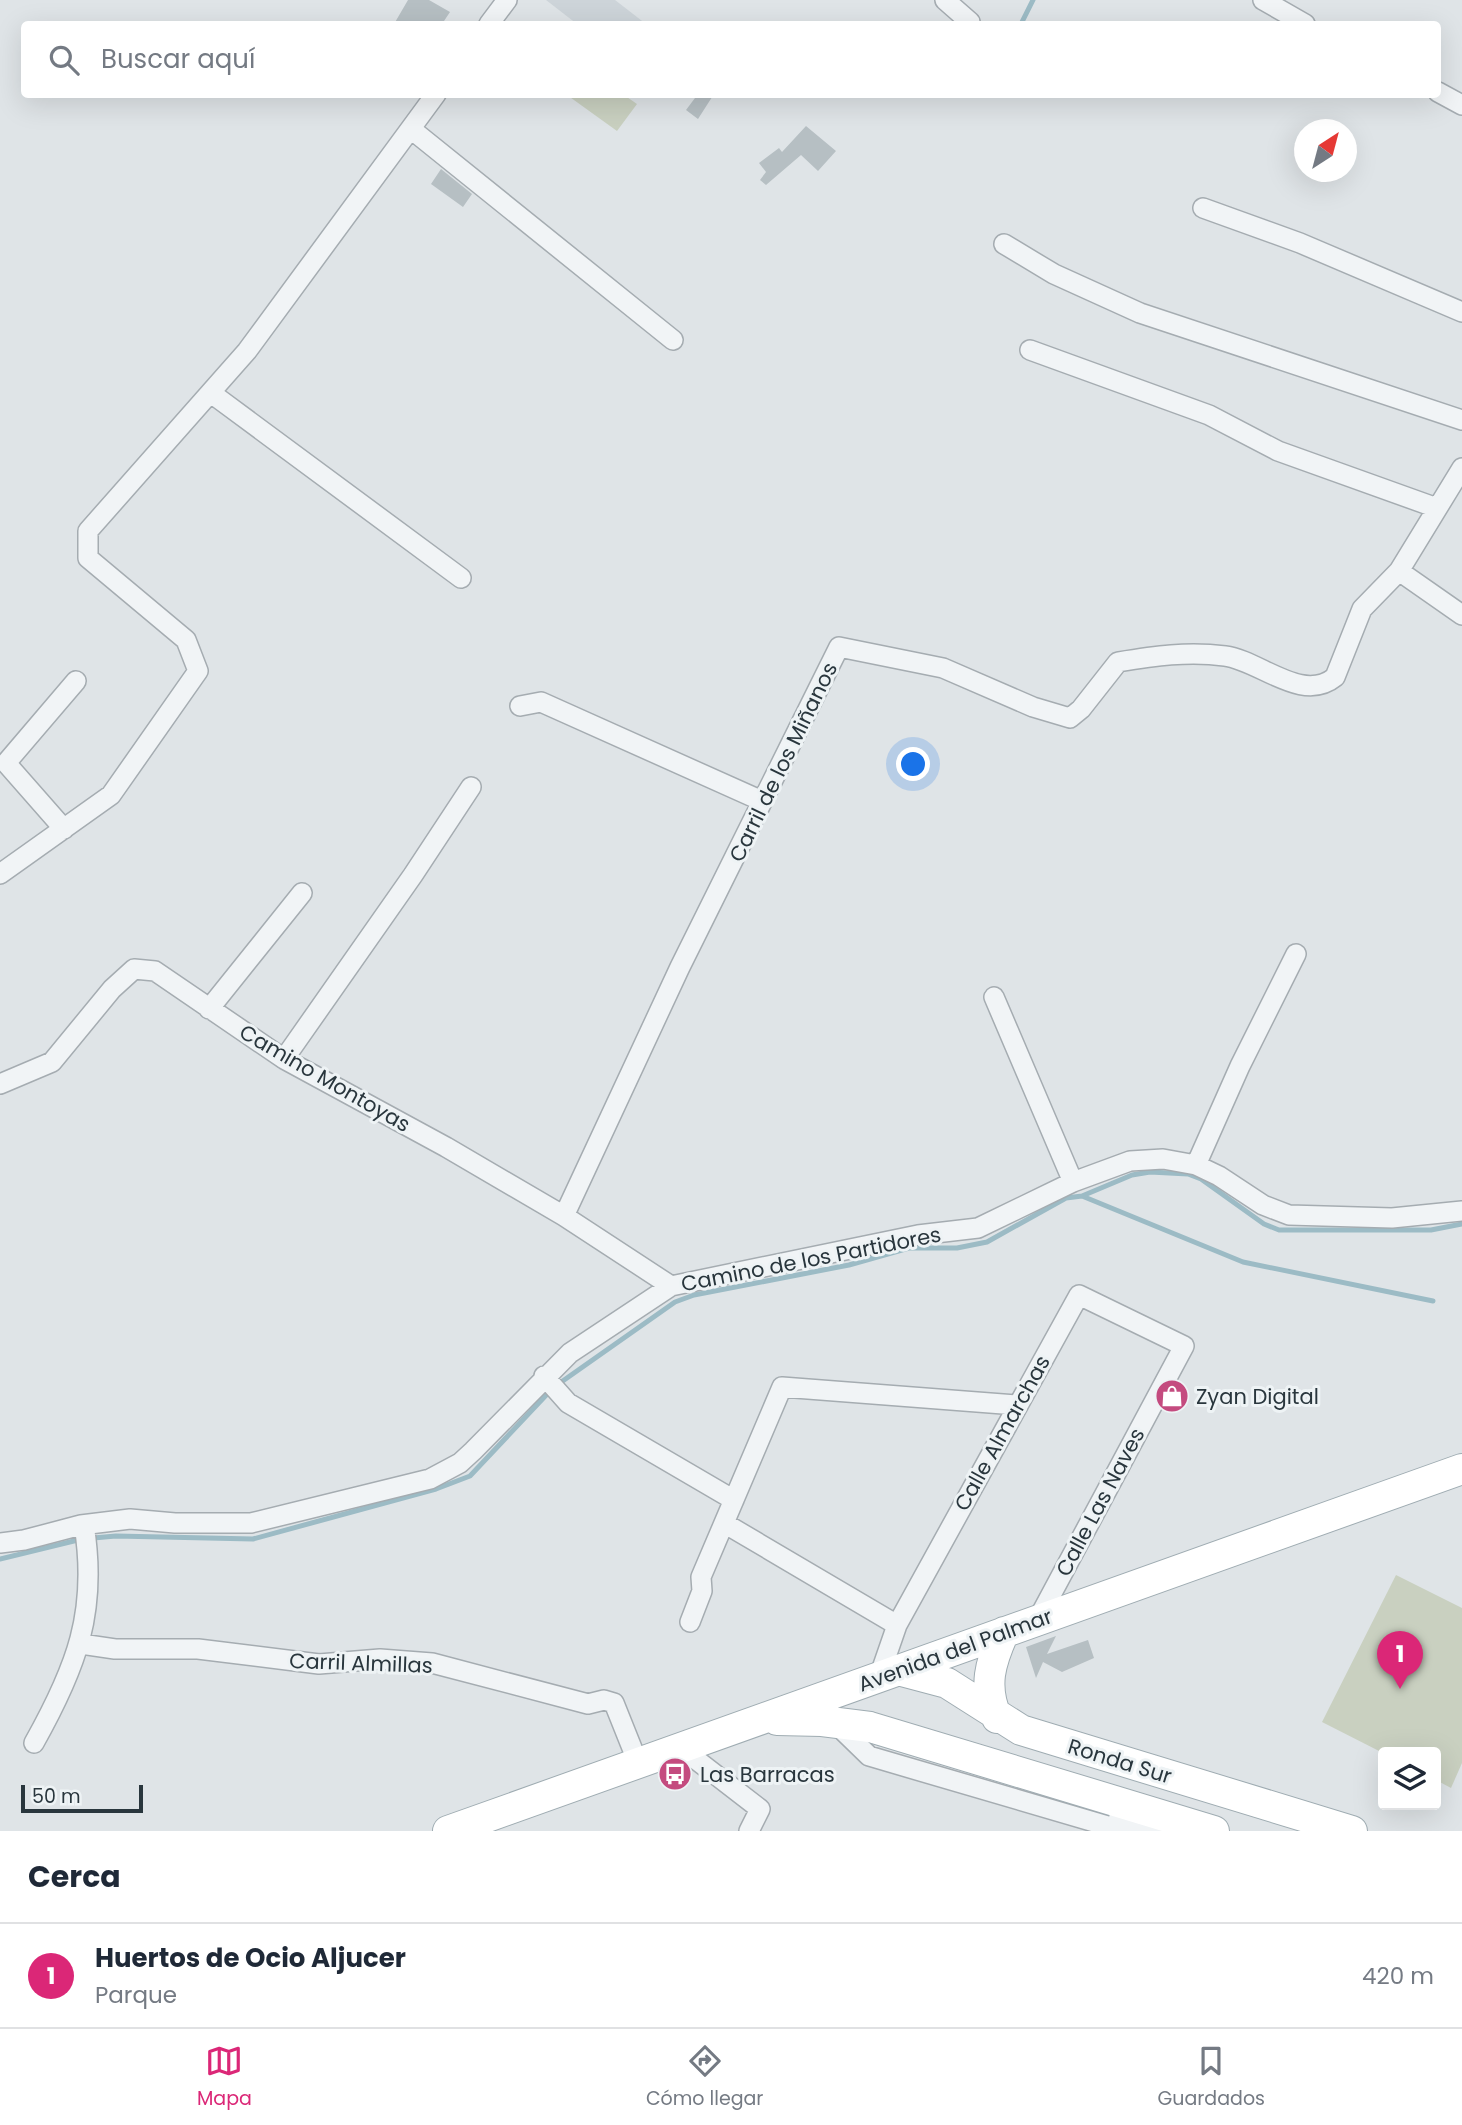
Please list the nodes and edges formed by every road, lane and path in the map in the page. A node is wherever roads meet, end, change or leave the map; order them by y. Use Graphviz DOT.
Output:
graph roads {
  1 [pos="507,0"];
  2 [pos="945,0"];
  3 [pos="1263,0"];
  4 [pos="491,21"];
  5 [pos="969,21"];
  6 [pos="1300,21"];
  7 [pos="1441,94"];
  8 [pos="433,98"];
  9 [pos="1462,105"];
  10 [pos="411,129"];
  11 [pos="1203,208"];
  12 [pos="1004,244"];
  13 [pos="1462,312"];
  14 [pos="673,340"];
  15 [pos="1030,350"];
  16 [pos="211,393"];
  17 [pos="1462,420"];
  18 [pos="1462,468"];
  19 [pos="1437,508"];
  20 [pos="1399,571"];
  21 [pos="461,578"];
  22 [pos="1462,615"];
  23 [pos="76,681"];
  24 [pos="520,706"];
  25 [pos="471,787"];
  26 [pos="762,801"];
  27 [pos="64,828"];
  28 [pos="0,874"];
  29 [pos="302,893"];
  30 [pos="1296,954"];
  31 [pos="994,997"];
  32 [pos="209,1009"];
  33 [pos="284,1059"];
  34 [pos="0,1084"];
  35 [pos="1196,1165"];
  36 [pos="1073,1182"];
  37 [pos="1462,1211"];
  38 [pos="564,1216"];
  39 [pos="671,1286"];
  40 [pos="1184,1346"];
  41 [pos="544,1376"];
  42 [pos="1017,1405"];
  43 [pos="1462,1469"];
  44 [pos="734,1500"];
  45 [pos="724,1523"];
  46 [pos="84,1525"];
  47 [pos="0,1542"];
  48 [pos="1037,1621"];
  49 [pos="690,1622"];
  50 [pos="897,1625"];
  51 [pos="1004,1632"];
  52 [pos="81,1644"];
  53 [pos="889,1674"];
  54 [pos="997,1718"];
  55 [pos="756,1721"];
  56 [pos="834,1722"];
  57 [pos="34,1743"];
  58 [pos="681,1748"];
  59 [pos="638,1763"];
  60 [pos="1127,1763"];
  61 [pos="1009,1769"];
  62 [pos="1049,1781"];
  63 [pos="1147,1830"];
  64 [pos="448,1831"];
  65 [pos="749,1831"];
  66 [pos="1125,1831"];
  67 [pos="1214,1831"];
  68 [pos="1352,1831"];
  1 -- 4 [label="street"];
  2 -- 5 [label="street"];
  3 -- 6 [label="street"];
  7 -- 9 [label="street"];
  8 -- 10 [label="street"];
  10 -- 14 [label="street"];
  10 -- 16 [label="street"];
  11 -- 13 [label="street"];
  12 -- 17 [label="street"];
  15 -- 19 [label="street"];
  16 -- 21 [label="street"];
  16 -- 27 [label="street"];
  18 -- 19 [label="street"];
  19 -- 20 [label="street"];
  20 -- 22 [label="street"];
  20 -- 26 [label="street, Carril de los Miñanos"];
  23 -- 27 [label="street"];
  24 -- 26 [label="street"];
  25 -- 33 [label="street"];
  26 -- 38 [label="street, Carril de los Miñanos"];
  27 -- 28 [label="street"];
  29 -- 32 [label="street"];
  30 -- 35 [label="street"];
  31 -- 36 [label="street"];
  32 -- 33 [label="street, Camino Montoyas"];
  32 -- 34 [label="street, Camino Montoyas"];
  33 -- 38 [label="street, Camino Montoyas"];
  35 -- 36 [label="street, Camino de los Partidores"];
  35 -- 37 [label="street, Camino de los Partidores"];
  36 -- 39 [label="street, Camino de los Partidores"];
  38 -- 39 [label="street, Camino Montoyas"];
  39 -- 41 [label="street, Camino de los Partidores"];
  40 -- 42 [label="street, Calle Almarchas"];
  40 -- 48 [label="street, Calle Las Naves"];
  41 -- 44 [label="street"];
  41 -- 46 [label="street, Camino de los Partidores"];
  42 -- 44 [label="street"];
  42 -- 50 [label="street, Calle Almarchas"];
  43 -- 48 [label="main road, Avenida del Palmar"];
  44 -- 45 [label="street"];
  45 -- 49 [label="street"];
  45 -- 50 [label="street"];
  46 -- 47 [label="street, Camino de los Partidores"];
  46 -- 52 [label="street"];
  48 -- 51 [label="main road, Avenida del Palmar"];
  50 -- 53 [label="street, Calle Almarchas"];
  51 -- 53 [label="main road, Avenida del Palmar"];
  51 -- 54 [label="main road"];
  52 -- 57 [label="street"];
  52 -- 59 [label="street, Carril Almillas"];
  53 -- 54 [label="main road, Ronda Sur"];
  53 -- 55 [label="main road, Avenida del Palmar"];
  54 -- 60 [label="main road, Ronda Sur"];
  55 -- 56 [label="main road, Ronda Sur"];
  55 -- 58 [label="main road, Avenida del Palmar"];
  56 -- 61 [label="main road, Ronda Sur"];
  56 -- 66 [label="street"];
  58 -- 59 [label="main road, Avenida del Palmar"];
  58 -- 65 [label="street"];
  59 -- 64 [label="main road, Avenida del Palmar"];
  60 -- 61 [label="main road"];
  60 -- 68 [label="main road, Ronda Sur"];
  61 -- 62 [label="main road, Ronda Sur"];
  62 -- 63 [label="street"];
  62 -- 67 [label="main road, Ronda Sur"];
}
